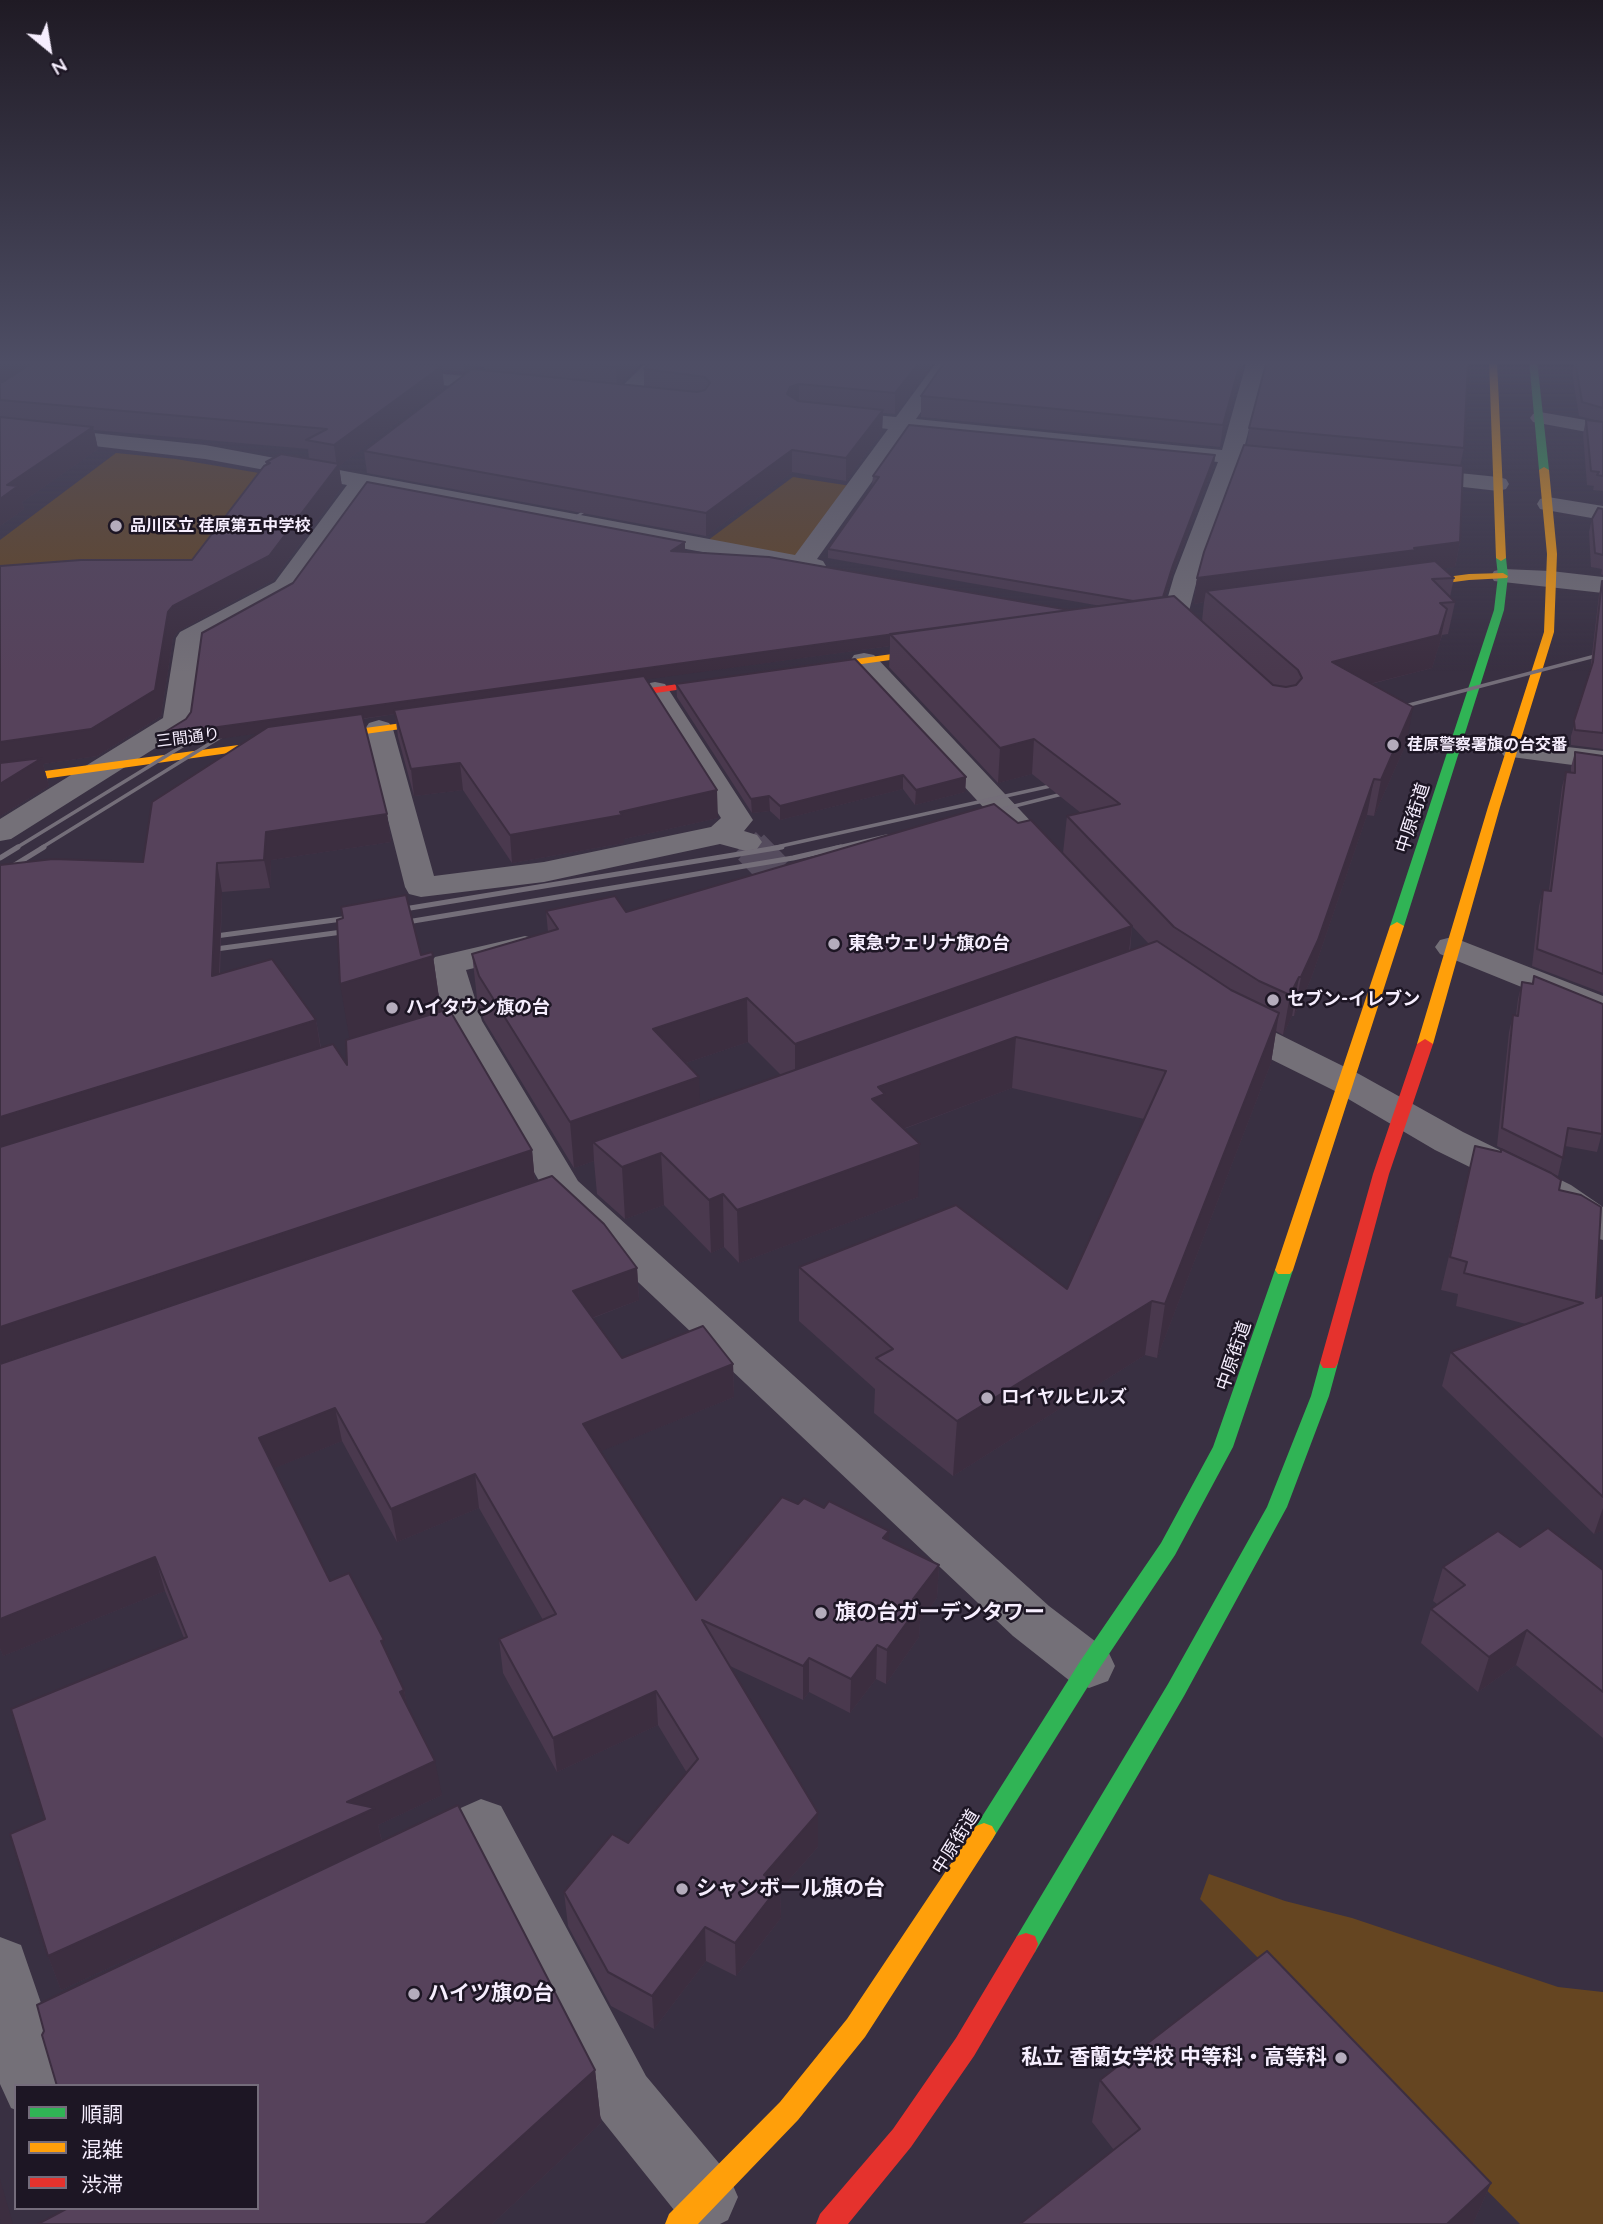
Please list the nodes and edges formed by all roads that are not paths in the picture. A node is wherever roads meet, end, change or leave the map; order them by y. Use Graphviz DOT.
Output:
graph roads {
  1 [pos="282,464"];
  2 [pos="874,464"];
  3 [pos="1228,464"];
  4 [pos="1305,464"];
  5 [pos="1496,464"];
  6 [pos="1544,464"];
  7 [pos="1317,465"];
  8 [pos="355,474"];
  9 [pos="1394,474"];
  10 [pos="1497,484"];
  11 [pos="1548,505"];
  12 [pos="1603,513"];
  13 [pos="801,564"];
  14 [pos="842,571"];
  15 [pos="1503,576"];
  16 [pos="1551,578"];
  17 [pos="1603,585"];
  18 [pos="1389,588"];
  19 [pos="1202,614"];
  20 [pos="1168,618"];
  21 [pos="960,647"];
  22 [pos="1223,660"];
  23 [pos="864,661"];
  24 [pos="786,672"];
  25 [pos="747,677"];
  26 [pos="655,690"];
  27 [pos="586,700"];
  28 [pos="462,718"];
  29 [pos="379,729"];
  30 [pos="1514,750"];
  31 [pos="1603,760"];
  32 [pos="106,767"];
  33 [pos="0,781"];
  34 [pos="0,832"];
  35 [pos="1061,873"];
  36 [pos="567,937"];
  37 [pos="1452,947"];
  38 [pos="1207,1009"];
  39 [pos="1603,1009"];
  40 [pos="1346,1082"];
  41 [pos="1403,1115"];
  42 [pos="603,1175"];
  43 [pos="563,1189"];
  44 [pos="525,1202"];
  45 [pos="1603,1227"];
  46 [pos="1089,1666"];
  47 [pos="369,1877"];
  48 [pos="0,1965"];
  49 [pos="134,1990"];
  50 [pos="18,2061"];
  51 [pos="692,2211"];
  52 [pos="847,2217"];
  1 -- 8 [label="street"];
  2 -- 13 [label="street"];
  3 -- 20 [label="street"];
  4 -- 7 [label="street"];
  5 -- 10 [label="main road, 中原街道"];
  6 -- 11 [label="main road"];
  8 -- 13 [label="street"];
  8 -- 32 [label="street"];
  9 -- 10 [label="street"];
  10 -- 15 [label="main road, 中原街道"];
  11 -- 12 [label="street"];
  11 -- 16 [label="main road"];
  13 -- 14 [label="street"];
  15 -- 16 [label="street"];
  15 -- 18 [label="main road"];
  15 -- 40 [label="main road, 中原街道"];
  16 -- 17 [label="street"];
  16 -- 30 [label="main road"];
  19 -- 20 [label="main road"];
  20 -- 22 [label="street"];
  21 -- 23 [label="main road"];
  23 -- 24 [label="main road"];
  23 -- 35 [label="street"];
  25 -- 26 [label="main road"];
  26 -- 27 [label="main road"];
  26 -- 29 [label="street"];
  28 -- 29 [label="main road, 三間通り"];
  29 -- 32 [label="main road, 三間通り"];
  30 -- 31 [label="street"];
  30 -- 37 [label="main road"];
  32 -- 33 [label="main road, 三間通り"];
  32 -- 34 [label="street"];
  36 -- 43 [label="street"];
  37 -- 39 [label="street"];
  37 -- 41 [label="main road"];
  38 -- 40 [label="street"];
  40 -- 41 [label="street"];
  40 -- 46 [label="main road, 中原街道"];
  41 -- 45 [label="street"];
  41 -- 52 [label="main road"];
  42 -- 43 [label="street"];
  43 -- 44 [label="street"];
  43 -- 46 [label="street"];
  46 -- 51 [label="main road, 中原街道"];
  47 -- 51 [label="street"];
  48 -- 50 [label="street"];
  49 -- 50 [label="street"];
}
